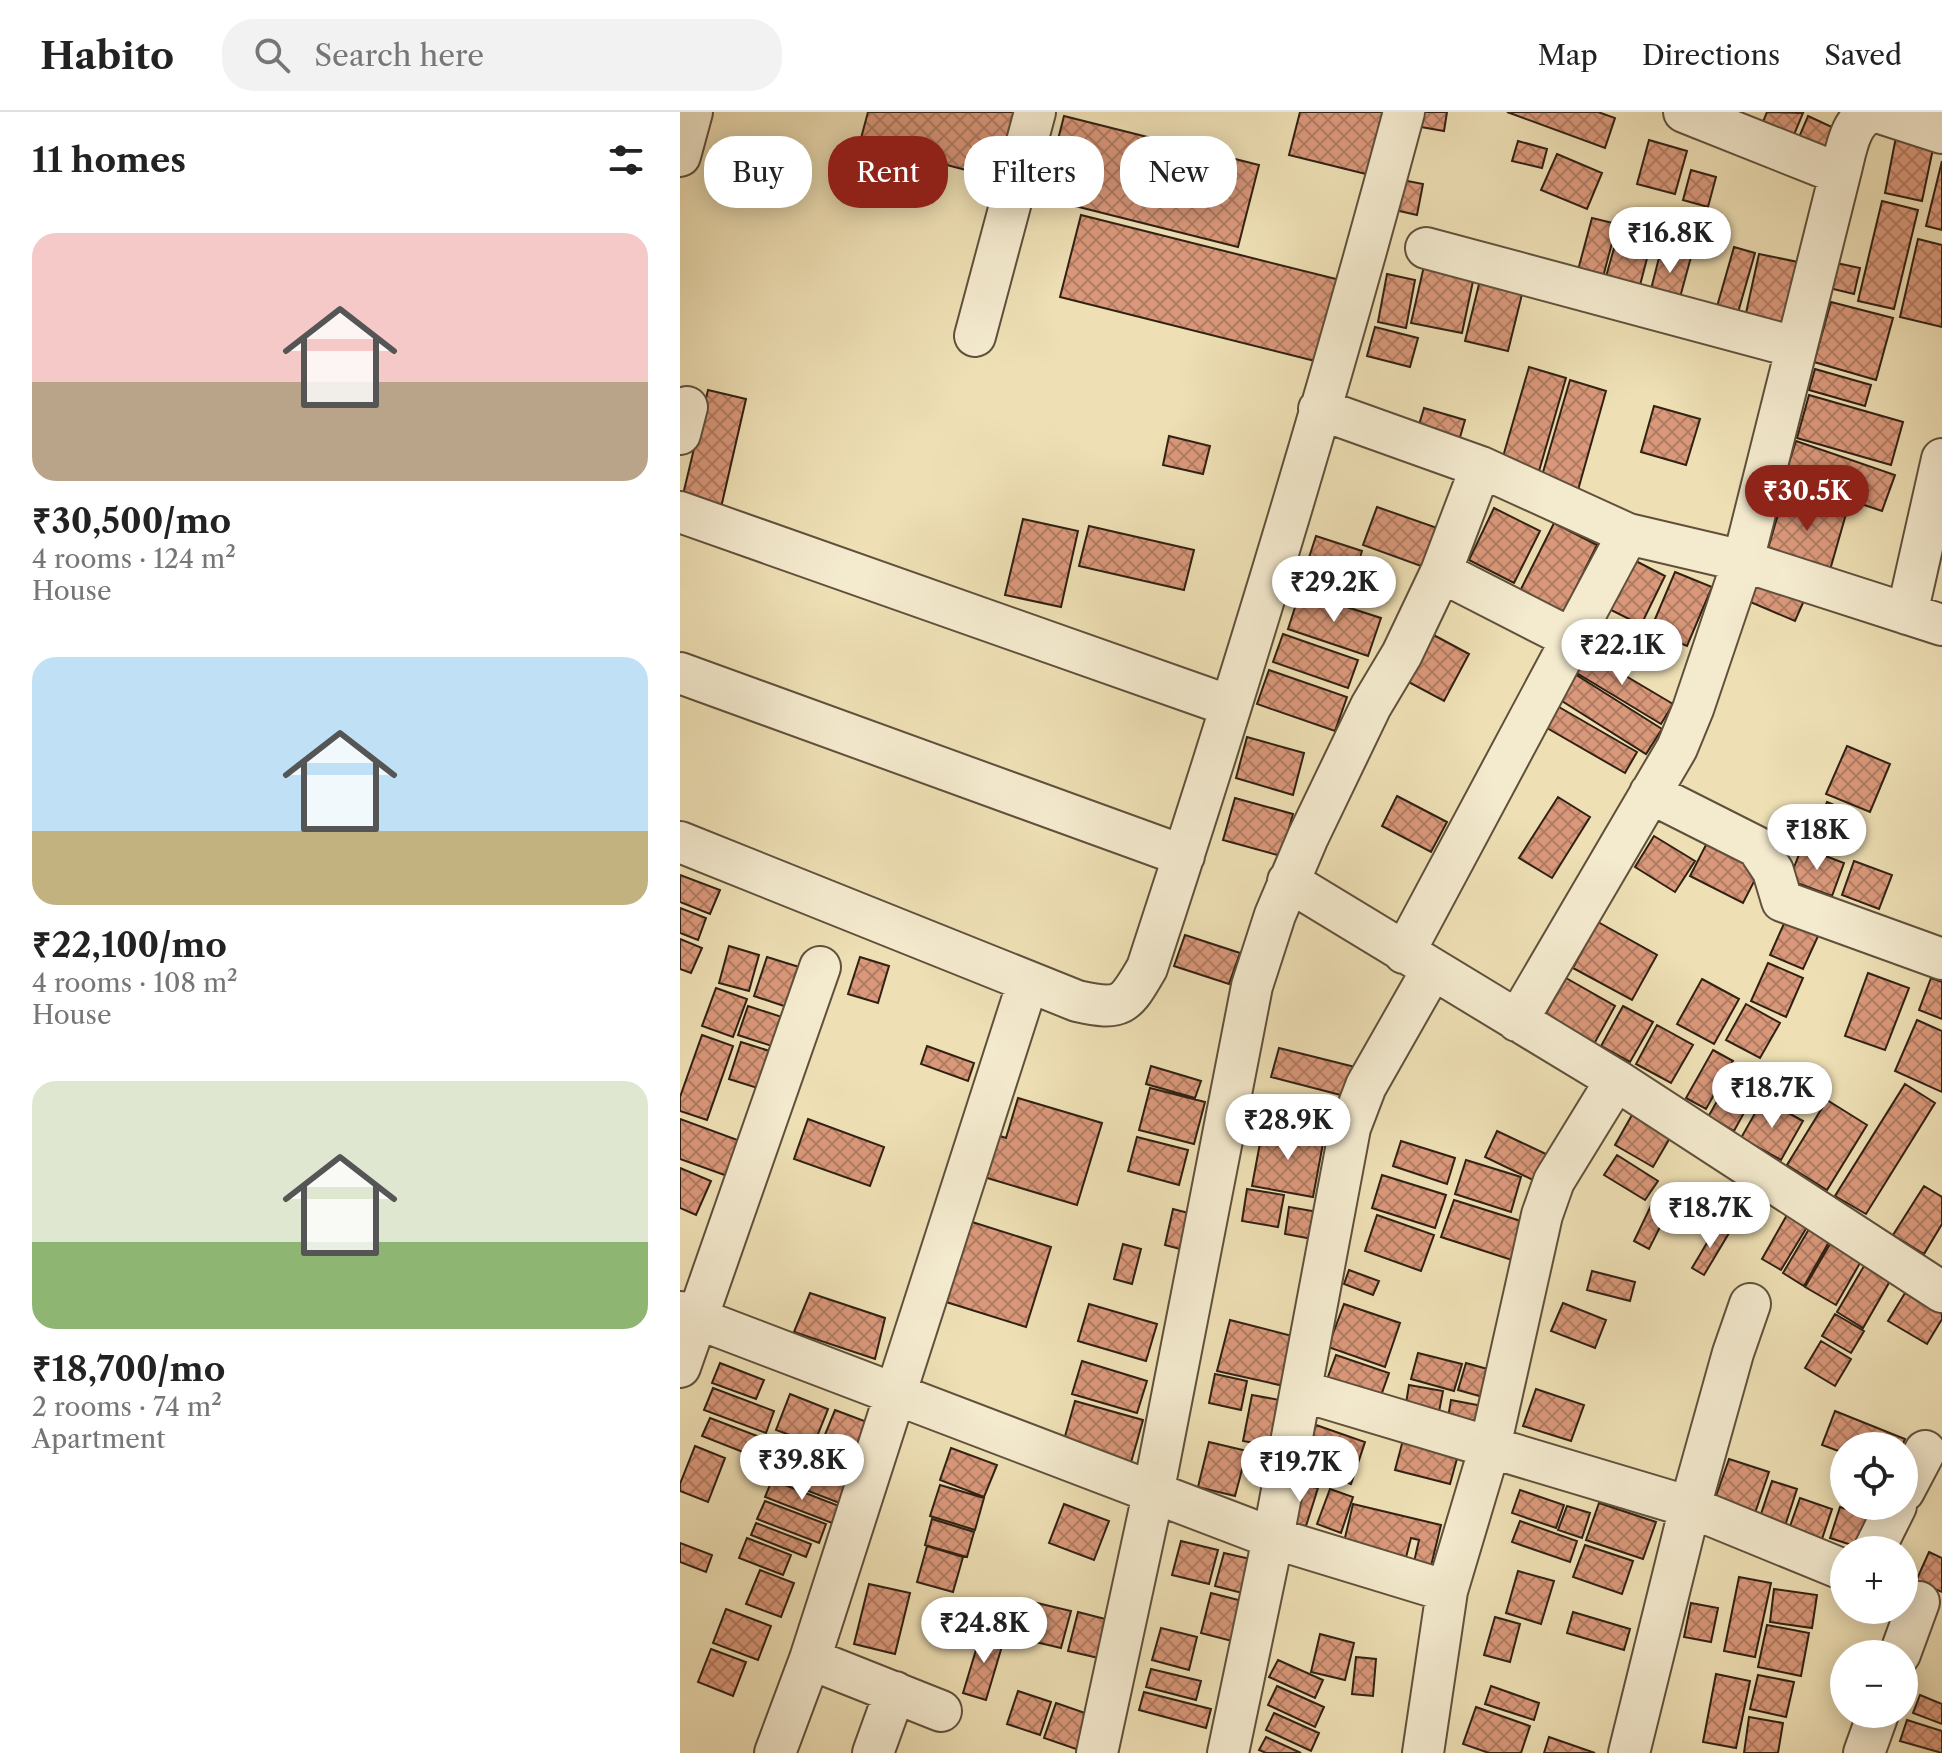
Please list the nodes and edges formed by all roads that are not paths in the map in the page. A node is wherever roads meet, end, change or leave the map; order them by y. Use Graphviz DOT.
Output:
graph roads {
  1 [pos="692,112"];
  2 [pos="1035,112"];
  3 [pos="1404,112"];
  4 [pos="1684,112"];
  5 [pos="1875,112"];
  6 [pos="1942,133"];
  7 [pos="680,156"];
  8 [pos="1840,174"];
  9 [pos="1426,248"];
  10 [pos="975,336"];
  11 [pos="1795,347"];
  12 [pos="1319,409"];
  13 [pos="1942,459"];
  14 [pos="1481,467"];
  15 [pos="680,512"];
  16 [pos="1628,534"];
  17 [pos="1743,561"];
  18 [pos="1441,572"];
  19 [pos="1924,619"];
  20 [pos="1572,639"];
  21 [pos="680,673"];
  22 [pos="1230,706"];
  23 [pos="1650,793"];
  24 [pos="680,842"];
  25 [pos="1184,856"];
  26 [pos="1288,881"];
  27 [pos="1942,959"];
  28 [pos="1418,962"];
  29 [pos="820,967"];
  30 [pos="1028,982"];
  31 [pos="1517,1021"];
  32 [pos="1616,1080"];
  33 [pos="1942,1292"];
  34 [pos="1750,1304"];
  35 [pos="689,1316"];
  36 [pos="680,1367"];
  37 [pos="1302,1391"];
  38 [pos="895,1395"];
  39 [pos="1490,1447"];
  40 [pos="1925,1451"];
  41 [pos="1918,1464"];
  42 [pos="1153,1494"];
  43 [pos="1690,1507"];
  44 [pos="1273,1538"];
  45 [pos="1830,1564"];
  46 [pos="1447,1591"];
  47 [pos="1922,1603"];
  48 [pos="1906,1640"];
  49 [pos="810,1659"];
  50 [pos="895,1692"];
  51 [pos="941,1711"];
  52 [pos="1873,1728"];
  53 [pos="1638,1750"];
  54 [pos="775,1753"];
  55 [pos="873,1753"];
  56 [pos="1097,1753"];
  57 [pos="1228,1753"];
  58 [pos="1423,1753"];
  59 [pos="1864,1753"];
  1 -- 7 [label="street"];
  2 -- 10 [label="street"];
  3 -- 12 [label="street"];
  4 -- 8 [label="street"];
  5 -- 6 [label="street"];
  5 -- 8 [label="street"];
  8 -- 11 [label="street"];
  9 -- 11 [label="street"];
  11 -- 17 [label="street"];
  12 -- 14 [label="street"];
  12 -- 22 [label="street"];
  13 -- 19 [label="street"];
  14 -- 16 [label="street"];
  14 -- 18 [label="street"];
  15 -- 22 [label="street"];
  16 -- 17 [label="street"];
  16 -- 20 [label="street"];
  17 -- 19 [label="street"];
  17 -- 23 [label="street"];
  18 -- 20 [label="street"];
  18 -- 26 [label="street"];
  20 -- 28 [label="street"];
  21 -- 25 [label="street"];
  22 -- 25 [label="street"];
  23 -- 27 [label="street"];
  23 -- 31 [label="street"];
  24 -- 30 [label="street"];
  25 -- 30 [label="street"];
  26 -- 28 [label="street"];
  26 -- 42 [label="street"];
  28 -- 31 [label="street"];
  28 -- 37 [label="street"];
  29 -- 35 [label="street"];
  30 -- 38 [label="street"];
  31 -- 32 [label="street"];
  32 -- 33 [label="street"];
  32 -- 39 [label="street"];
  34 -- 43 [label="street"];
  35 -- 36 [label="street"];
  35 -- 38 [label="street"];
  37 -- 39 [label="street"];
  37 -- 44 [label="street"];
  38 -- 42 [label="street"];
  38 -- 49 [label="street"];
  39 -- 43 [label="street"];
  39 -- 46 [label="street"];
  40 -- 41 [label="street"];
  42 -- 44 [label="street"];
  42 -- 56 [label="street"];
  43 -- 45 [label="street"];
  43 -- 53 [label="street"];
  44 -- 46 [label="street"];
  44 -- 57 [label="street"];
  46 -- 58 [label="street"];
  47 -- 48 [label="street"];
  49 -- 50 [label="street"];
  49 -- 54 [label="street"];
  50 -- 51 [label="street"];
  50 -- 55 [label="street"];
  52 -- 59 [label="street"];
}
